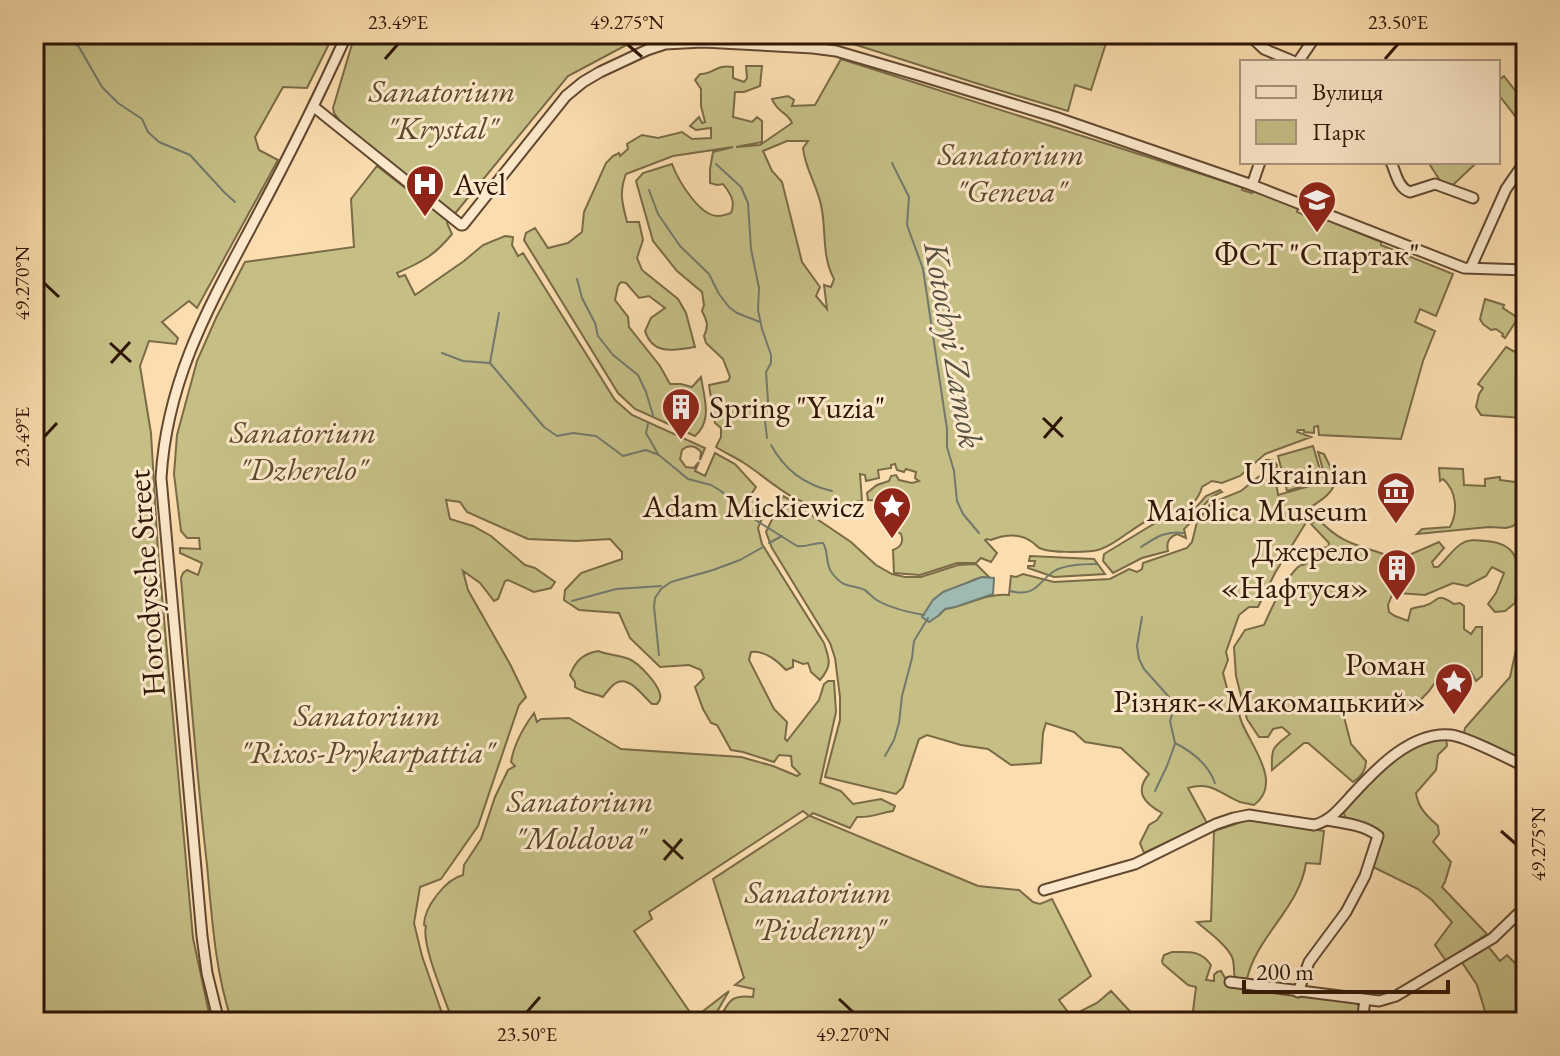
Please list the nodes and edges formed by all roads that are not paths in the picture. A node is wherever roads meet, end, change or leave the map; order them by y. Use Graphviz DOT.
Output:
graph roads {
  1 [pos="347,34"];
  2 [pos="1248,34"];
  3 [pos="1317,34"];
  4 [pos="1291,60"];
  5 [pos="1298,60"];
  6 [pos="314,107"];
  7 [pos="1526,160"];
  8 [pos="1259,164"];
  9 [pos="1392,164"];
  10 [pos="1252,185"];
  11 [pos="1473,198"];
  12 [pos="1471,267"];
  13 [pos="1526,270"];
  14 [pos="1526,767"];
  15 [pos="1327,820"];
  16 [pos="1044,890"];
  17 [pos="1526,906"];
  18 [pos="1230,982"];
  19 [pos="1298,992"];
  20 [pos="1365,1000"];
  21 [pos="219,1022"];
  22 [pos="1362,1022"];
  1 -- 6 [label="street, Horodysche Street"];
  2 -- 4 [label="street"];
  3 -- 5 [label="street"];
  6 -- 10 [label="street"];
  6 -- 21 [label="street, Horodysche Street"];
  7 -- 12 [label="street"];
  8 -- 10 [label="street"];
  9 -- 11 [label="street"];
  10 -- 12 [label="street"];
  12 -- 13 [label="street"];
  14 -- 15 [label="street"];
  15 -- 16 [label="street"];
  15 -- 19 [label="street"];
  17 -- 20 [label="street"];
  18 -- 19 [label="street"];
  19 -- 20 [label="street"];
  20 -- 22 [label="street"];
}
